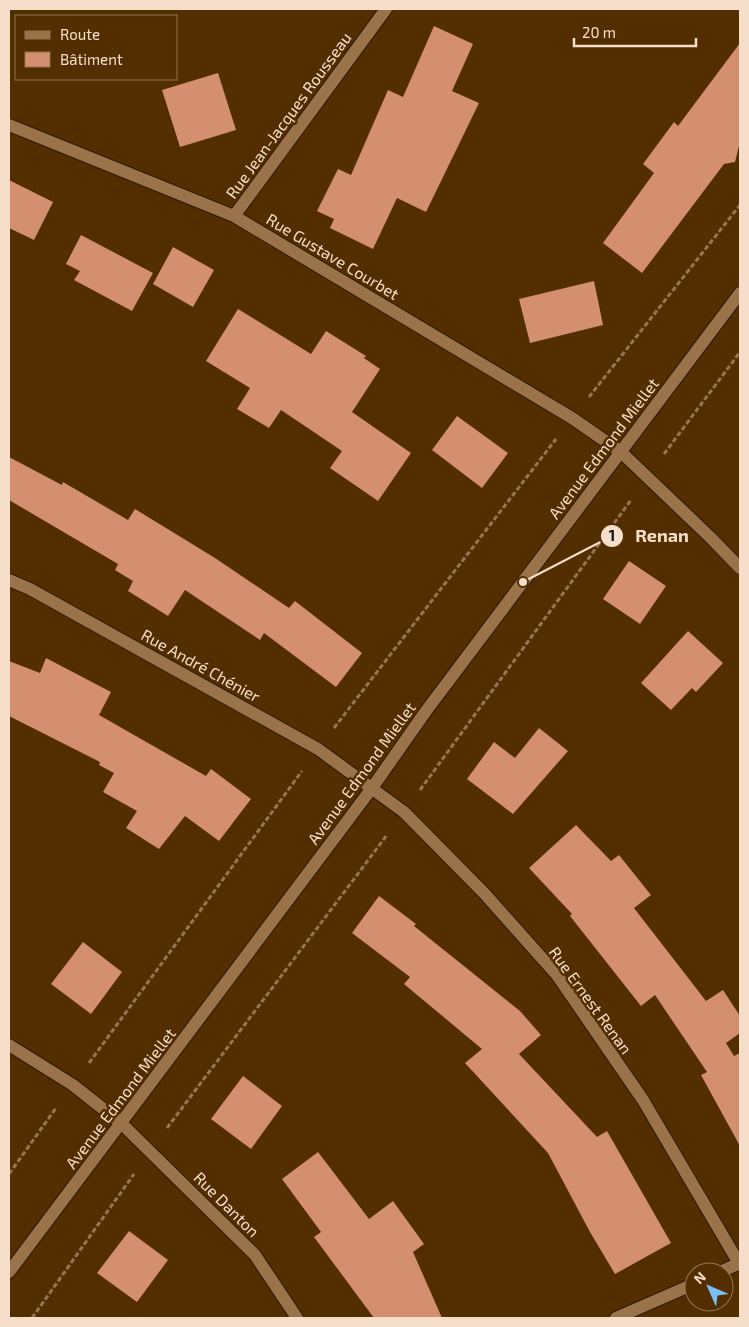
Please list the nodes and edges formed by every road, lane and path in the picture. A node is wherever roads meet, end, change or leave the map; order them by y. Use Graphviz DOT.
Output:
graph roads {
  1 [pos="386,9"];
  2 [pos="9,125"];
  3 [pos="740,205"];
  4 [pos="234,216"];
  5 [pos="740,293"];
  6 [pos="572,418"];
  7 [pos="621,452"];
  8 [pos="740,568"];
  9 [pos="9,580"];
  10 [pos="318,749"];
  11 [pos="372,788"];
  12 [pos="9,1045"];
  13 [pos="73,1085"];
  14 [pos="121,1123"];
  15 [pos="9,1174"];
  16 [pos="740,1264"];
  17 [pos="9,1272"];
  18 [pos="684,1288"];
  19 [pos="297,1318"];
  20 [pos="616,1318"];
  1 -- 4 [label="street, Rue Jean-Jacques Rousseau"];
  2 -- 4 [label="street, Rue Gustave Courbet"];
  3 -- 6 [label="path"];
  4 -- 6 [label="street, Rue Gustave Courbet"];
  5 -- 7 [label="street, Avenue Edmond Miellet"];
  6 -- 7 [label="street, Rue Gustave Courbet"];
  6 -- 10 [label="path"];
  7 -- 8 [label="street, Rue Gustave Courbet"];
  7 -- 11 [label="street, Avenue Edmond Miellet"];
  9 -- 10 [label="street, Rue André Chénier"];
  10 -- 11 [label="street, Rue André Chénier"];
  10 -- 13 [label="path"];
  11 -- 14 [label="street, Avenue Edmond Miellet"];
  11 -- 16 [label="street, Rue Ernest Renan"];
  12 -- 13 [label="street, Rue Danton"];
  13 -- 14 [label="street, Rue Danton"];
  13 -- 15 [label="path"];
  14 -- 17 [label="street, Avenue Edmond Miellet"];
  14 -- 19 [label="street, Rue Danton"];
  18 -- 20 [label="street"];
}
